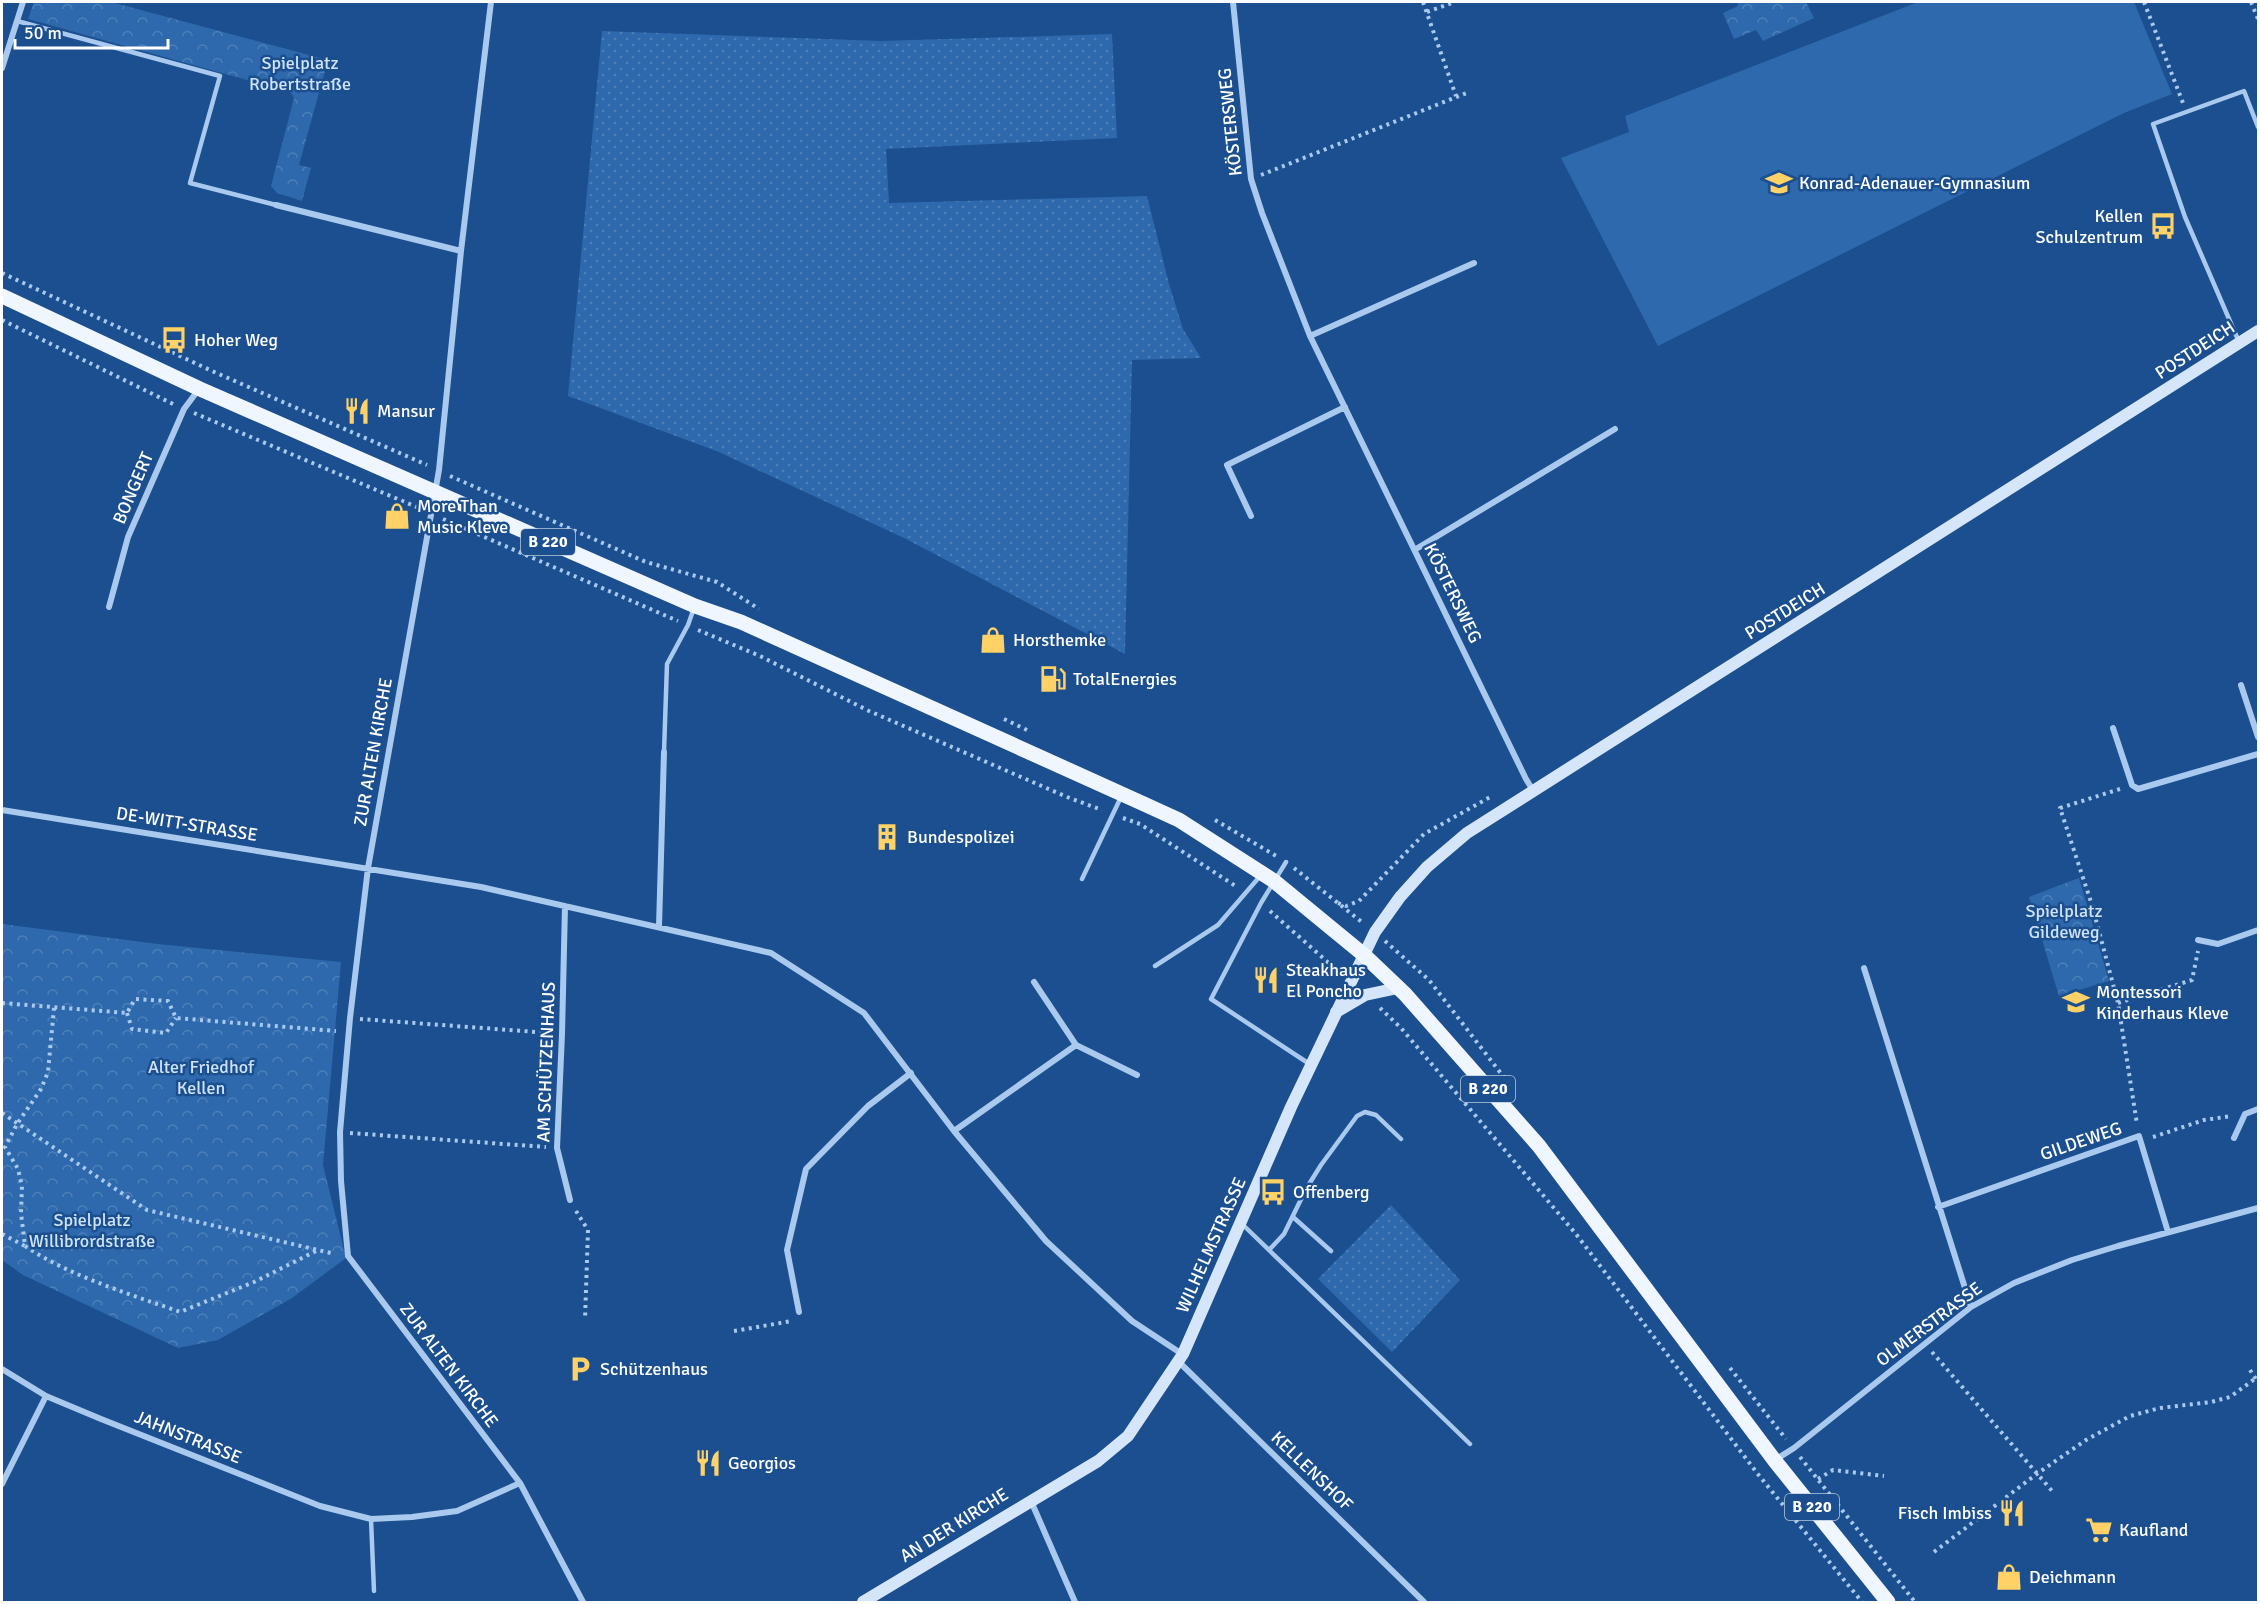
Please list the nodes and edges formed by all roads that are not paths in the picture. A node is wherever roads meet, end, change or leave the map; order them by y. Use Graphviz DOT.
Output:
graph roads {
  1 [pos="23,2"];
  2 [pos="491,2"];
  3 [pos="1233,2"];
  4 [pos="17,21"];
  5 [pos="2,68"];
  6 [pos="2259,127"];
  7 [pos="276,205"];
  8 [pos="461,251"];
  9 [pos="1474,263"];
  10 [pos="2,296"];
  11 [pos="2259,331"];
  12 [pos="1310,336"];
  13 [pos="2240,343"];
  14 [pos="200,389"];
  15 [pos="1345,407"];
  16 [pos="1615,429"];
  17 [pos="435,493"];
  18 [pos="1251,516"];
  19 [pos="1416,549"];
  20 [pos="695,606"];
  21 [pos="108,607"];
  22 [pos="2241,685"];
  23 [pos="2113,728"];
  24 [pos="2259,737"];
  25 [pos="664,752"];
  26 [pos="2259,754"];
  27 [pos="1534,792"];
  28 [pos="1122,795"];
  29 [pos="2,810"];
  30 [pos="1286,862"];
  31 [pos="368,868"];
  32 [pos="1268,877"];
  33 [pos="1082,879"];
  34 [pos="565,906"];
  35 [pos="659,927"];
  36 [pos="2259,930"];
  37 [pos="2199,940"];
  38 [pos="1364,955"];
  39 [pos="1155,966"];
  40 [pos="1864,968"];
  41 [pos="1034,982"];
  42 [pos="1398,988"];
  43 [pos="1336,1012"];
  44 [pos="1076,1045"];
  45 [pos="1311,1065"];
  46 [pos="911,1073"];
  47 [pos="1137,1075"];
  48 [pos="2259,1109"];
  49 [pos="954,1131"];
  50 [pos="2234,1138"];
  51 [pos="1401,1139"];
  52 [pos="570,1200"];
  53 [pos="1938,1207"];
  54 [pos="2259,1208"];
  55 [pos="1293,1217"];
  56 [pos="1240,1222"];
  57 [pos="2168,1232"];
  58 [pos="1269,1250"];
  59 [pos="1331,1251"];
  60 [pos="1971,1307"];
  61 [pos="799,1312"];
  62 [pos="1180,1358"];
  63 [pos="2,1369"];
  64 [pos="46,1396"];
  65 [pos="1470,1444"];
  66 [pos="1775,1461"];
  67 [pos="520,1483"];
  68 [pos="2,1484"];
  69 [pos="1030,1500"];
  70 [pos="370,1519"];
  71 [pos="374,1592"];
  72 [pos="583,1602"];
  73 [pos="863,1602"];
  74 [pos="1075,1602"];
  75 [pos="1424,1602"];
  76 [pos="1888,1602"];
  1 -- 4 [label="street"];
  2 -- 8 [label="street"];
  3 -- 12 [label="street, KÖSTERSWEG"];
  4 -- 5 [label="street"];
  4 -- 7 [label="lane"];
  6 -- 13 [label="lane"];
  7 -- 8 [label="street"];
  8 -- 17 [label="street"];
  9 -- 12 [label="street"];
  10 -- 14 [label="main road, B 220"];
  11 -- 13 [label="main road, POSTDEICH"];
  12 -- 15 [label="street, KÖSTERSWEG"];
  13 -- 27 [label="main road, POSTDEICH"];
  14 -- 17 [label="main road, B 220"];
  14 -- 21 [label="street, BONGERT"];
  15 -- 18 [label="street"];
  15 -- 19 [label="street, KÖSTERSWEG"];
  16 -- 19 [label="street"];
  17 -- 20 [label="main road, B 220"];
  17 -- 31 [label="street, ZUR ALTEN KIRCHE"];
  19 -- 27 [label="street, KÖSTERSWEG"];
  20 -- 25 [label="lane"];
  20 -- 28 [label="main road, B 220"];
  22 -- 24 [label="street"];
  23 -- 26 [label="street"];
  25 -- 35 [label="street"];
  27 -- 38 [label="main road, POSTDEICH"];
  28 -- 32 [label="main road, B 220"];
  28 -- 33 [label="lane"];
  29 -- 31 [label="street, DE-WITT-STRASSE"];
  30 -- 32 [label="lane"];
  31 -- 34 [label="street"];
  31 -- 67 [label="street, ZUR ALTEN KIRCHE"];
  32 -- 38 [label="main road, B 220"];
  32 -- 39 [label="lane"];
  32 -- 45 [label="lane"];
  34 -- 35 [label="street"];
  34 -- 52 [label="street, AM SCHÜTZENHAUS"];
  35 -- 46 [label="street"];
  36 -- 37 [label="street"];
  38 -- 42 [label="main road, B 220"];
  38 -- 43 [label="main road, WILHELMSTRASSE"];
  40 -- 53 [label="street"];
  41 -- 44 [label="street"];
  42 -- 43 [label="main road"];
  42 -- 66 [label="main road, B 220"];
  43 -- 45 [label="main road, WILHELMSTRASSE"];
  44 -- 47 [label="street"];
  44 -- 49 [label="street"];
  45 -- 56 [label="main road, WILHELMSTRASSE"];
  46 -- 49 [label="street"];
  46 -- 61 [label="street"];
  48 -- 50 [label="street"];
  49 -- 62 [label="street"];
  51 -- 55 [label="lane"];
  53 -- 57 [label="street, GILDEWEG"];
  53 -- 60 [label="street"];
  54 -- 57 [label="street, OLMERSTRASSE"];
  55 -- 58 [label="lane"];
  55 -- 59 [label="lane"];
  56 -- 58 [label="lane"];
  56 -- 62 [label="main road, WILHELMSTRASSE"];
  57 -- 60 [label="street, OLMERSTRASSE"];
  58 -- 65 [label="lane"];
  60 -- 66 [label="street, OLMERSTRASSE"];
  62 -- 69 [label="main road, WILHELMSTRASSE"];
  62 -- 75 [label="street, KELLENSHOF"];
  63 -- 64 [label="street, JAHNSTRASSE"];
  64 -- 68 [label="street"];
  64 -- 70 [label="street, JAHNSTRASSE"];
  66 -- 76 [label="main road, B 220"];
  67 -- 70 [label="street, JAHNSTRASSE"];
  67 -- 72 [label="street, ZUR ALTEN KIRCHE"];
  69 -- 73 [label="main road, AN DER KIRCHE"];
  69 -- 74 [label="street, AN DER KIRCHE"];
  70 -- 71 [label="lane"];
}
